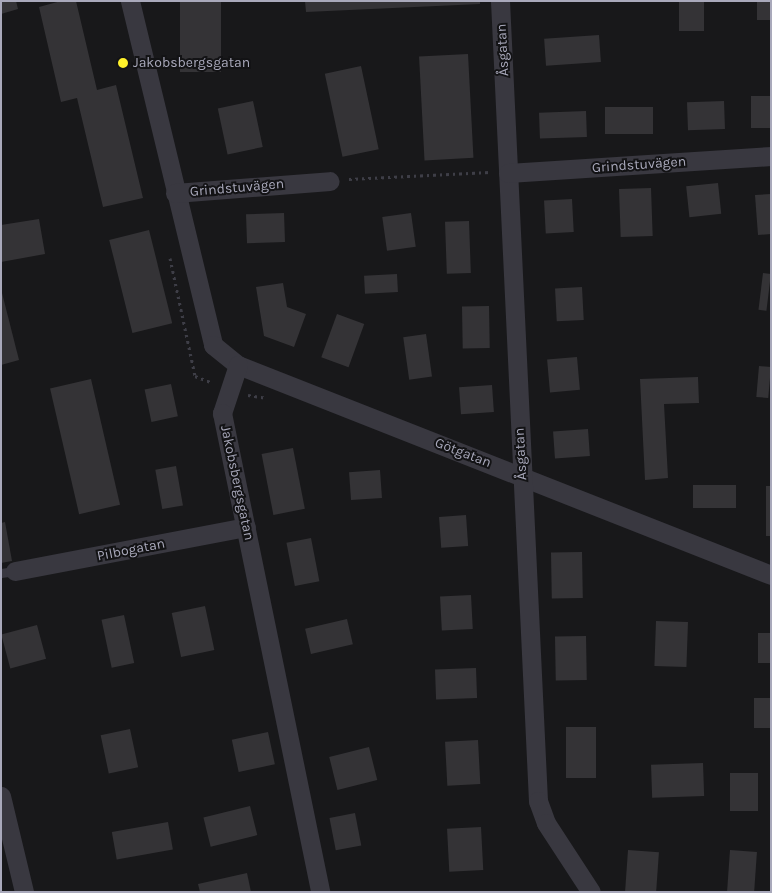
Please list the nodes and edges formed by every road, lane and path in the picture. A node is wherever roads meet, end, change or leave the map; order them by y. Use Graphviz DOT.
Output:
graph roads {
  1 [pos="130,1"];
  2 [pos="500,1"];
  3 [pos="771,156"];
  4 [pos="508,173"];
  5 [pos="330,181"];
  6 [pos="175,193"];
  7 [pos="238,365"];
  8 [pos="523,475"];
  9 [pos="246,527"];
  10 [pos="8,572"];
  11 [pos="771,575"];
  12 [pos="1,796"];
  13 [pos="24,892"];
  14 [pos="320,892"];
  15 [pos="592,892"];
  1 -- 6 [label="street"];
  2 -- 4 [label="street, Åsgatan"];
  3 -- 4 [label="street, Grindstuvägen"];
  4 -- 5 [label="path"];
  4 -- 8 [label="street, Åsgatan"];
  5 -- 6 [label="street, Grindstuvägen"];
  6 -- 7 [label="street"];
  7 -- 8 [label="street, Götgatan"];
  7 -- 9 [label="street, Jakobsbergsgatan"];
  8 -- 11 [label="street, Götgatan"];
  8 -- 15 [label="street, Åsgatan"];
  9 -- 10 [label="street, Pilbogatan"];
  9 -- 14 [label="street, Jakobsbergsgatan"];
  12 -- 13 [label="street"];
}
